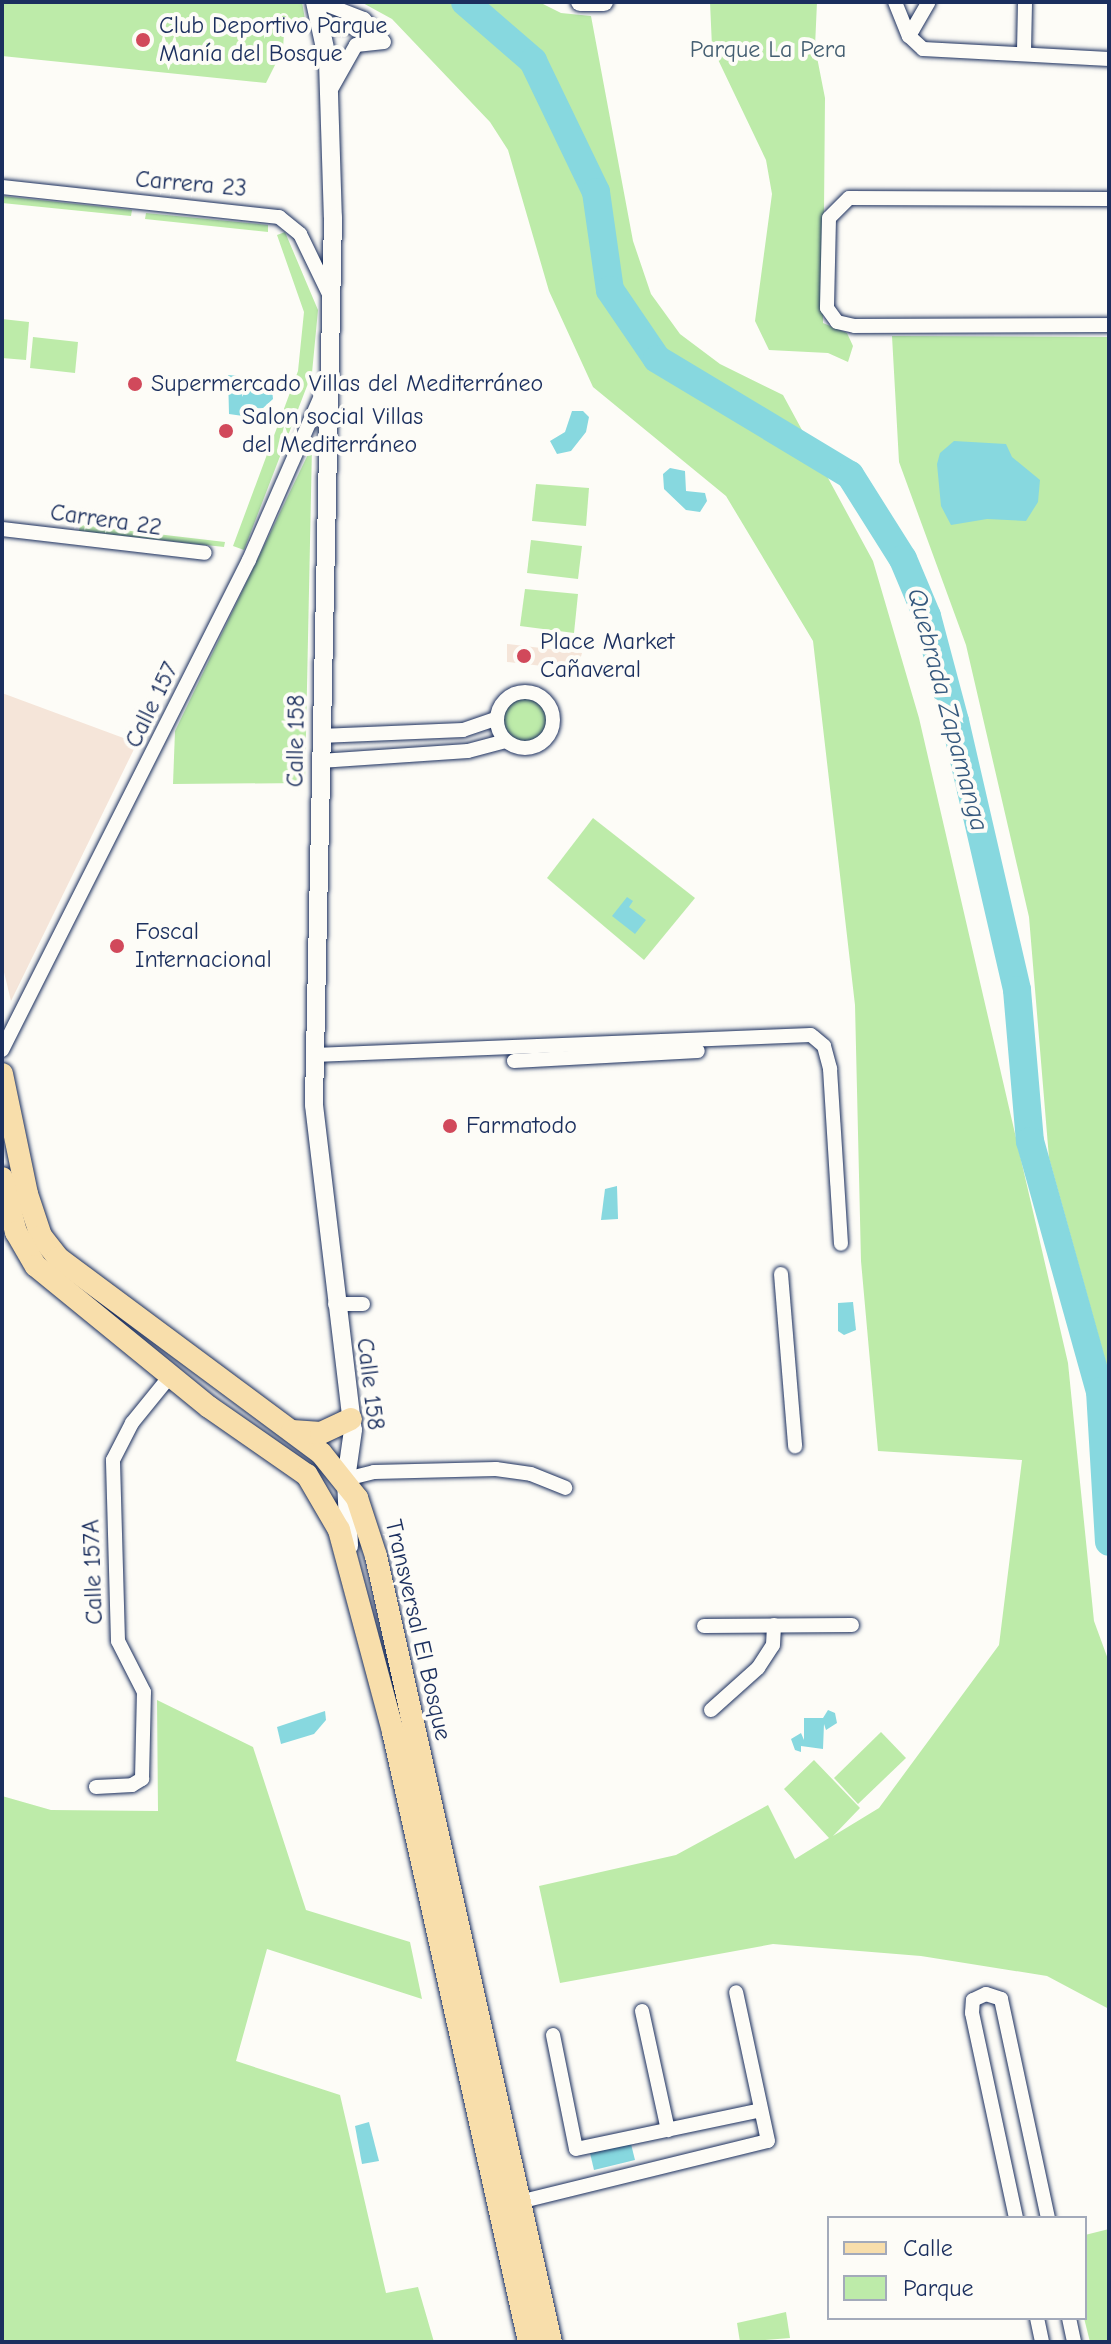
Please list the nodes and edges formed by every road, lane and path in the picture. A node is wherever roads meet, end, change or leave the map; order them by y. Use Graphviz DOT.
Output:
graph roads {
  1 [pos="318,2"];
  2 [pos="580,2"];
  3 [pos="604,2"];
  4 [pos="895,2"];
  5 [pos="929,2"];
  6 [pos="1025,2"];
  7 [pos="322,25"];
  8 [pos="909,36"];
  9 [pos="384,42"];
  10 [pos="1024,51"];
  11 [pos="1109,59"];
  12 [pos="330,91"];
  13 [pos="2,187"];
  14 [pos="1109,199"];
  15 [pos="330,296"];
  16 [pos="1109,325"];
  17 [pos="330,375"];
  18 [pos="2,529"];
  19 [pos="205,553"];
  20 [pos="497,718"];
  21 [pos="320,736"];
  22 [pos="505,741"];
  23 [pos="320,761"];
  24 [pos="2,1050"];
  25 [pos="699,1050"];
  26 [pos="314,1055"];
  27 [pos="514,1061"];
  28 [pos="2,1074"];
  29 [pos="2,1178"];
  30 [pos="841,1244"];
  31 [pos="781,1274"];
  32 [pos="335,1304"];
  33 [pos="363,1304"];
  34 [pos="171,1375"];
  35 [pos="351,1419"];
  36 [pos="288,1430"];
  37 [pos="795,1446"];
  38 [pos="307,1475"];
  39 [pos="346,1479"];
  40 [pos="565,1488"];
  41 [pos="350,1564"];
  42 [pos="774,1625"];
  43 [pos="852,1625"];
  44 [pos="704,1626"];
  45 [pos="711,1710"];
  46 [pos="96,1787"];
  47 [pos="736,1992"];
  48 [pos="642,2011"];
  49 [pos="553,2035"];
  50 [pos="761,2110"];
  51 [pos="668,2130"];
  52 [pos="519,2202"];
  53 [pos="1016,2216"];
  54 [pos="1048,2216"];
  55 [pos="1037,2320"];
  56 [pos="1069,2320"];
  57 [pos="529,2342"];
  58 [pos="551,2342"];
  59 [pos="1042,2342"];
  60 [pos="1074,2342"];
  1 -- 7 [label="street, Calle 158"];
  1 -- 9 [label="street"];
  2 -- 3 [label="street"];
  4 -- 8 [label="street"];
  5 -- 8 [label="street"];
  6 -- 10 [label="street"];
  7 -- 9 [label="street"];
  7 -- 12 [label="street, Calle 158"];
  8 -- 10 [label="street"];
  9 -- 12 [label="street"];
  10 -- 11 [label="street"];
  12 -- 15 [label="street, Calle 158"];
  13 -- 15 [label="street, Carrera 23"];
  14 -- 16 [label="street"];
  15 -- 17 [label="street, Calle 158"];
  17 -- 21 [label="street, Calle 158"];
  17 -- 24 [label="street, Calle 157"];
  18 -- 19 [label="street, Carrera 22"];
  20 -- 21 [label="street"];
  20 -- 22 [label="street"];
  20 -- 22 [label="street"];
  21 -- 23 [label="street, Calle 158"];
  22 -- 23 [label="street"];
  23 -- 26 [label="street, Calle 158"];
  25 -- 26 [label="street"];
  25 -- 27 [label="street"];
  25 -- 30 [label="street"];
  26 -- 32 [label="street, Calle 158"];
  28 -- 36 [label="main road, Transversal El Bosque"];
  29 -- 34 [label="main road, Transversal El Bosque"];
  31 -- 37 [label="street"];
  32 -- 33 [label="street"];
  32 -- 35 [label="street, Calle 158"];
  34 -- 38 [label="main road, Transversal El Bosque"];
  34 -- 46 [label="street, Calle 157A"];
  35 -- 36 [label="main road"];
  35 -- 39 [label="street, Calle 158"];
  36 -- 39 [label="main road, Transversal El Bosque"];
  38 -- 39 [label="street"];
  38 -- 41 [label="main road, Transversal El Bosque"];
  39 -- 40 [label="street"];
  39 -- 41 [label="street, Calle 158"];
  39 -- 52 [label="main road, Transversal El Bosque"];
  41 -- 57 [label="main road, Transversal El Bosque"];
  42 -- 43 [label="street"];
  42 -- 44 [label="street"];
  42 -- 45 [label="street"];
  47 -- 50 [label="street"];
  48 -- 51 [label="street"];
  49 -- 51 [label="street"];
  50 -- 51 [label="street"];
  50 -- 52 [label="street"];
  52 -- 58 [label="main road, Transversal El Bosque"];
  53 -- 54 [label="street"];
  55 -- 59 [label="street"];
  56 -- 60 [label="street"];
}
